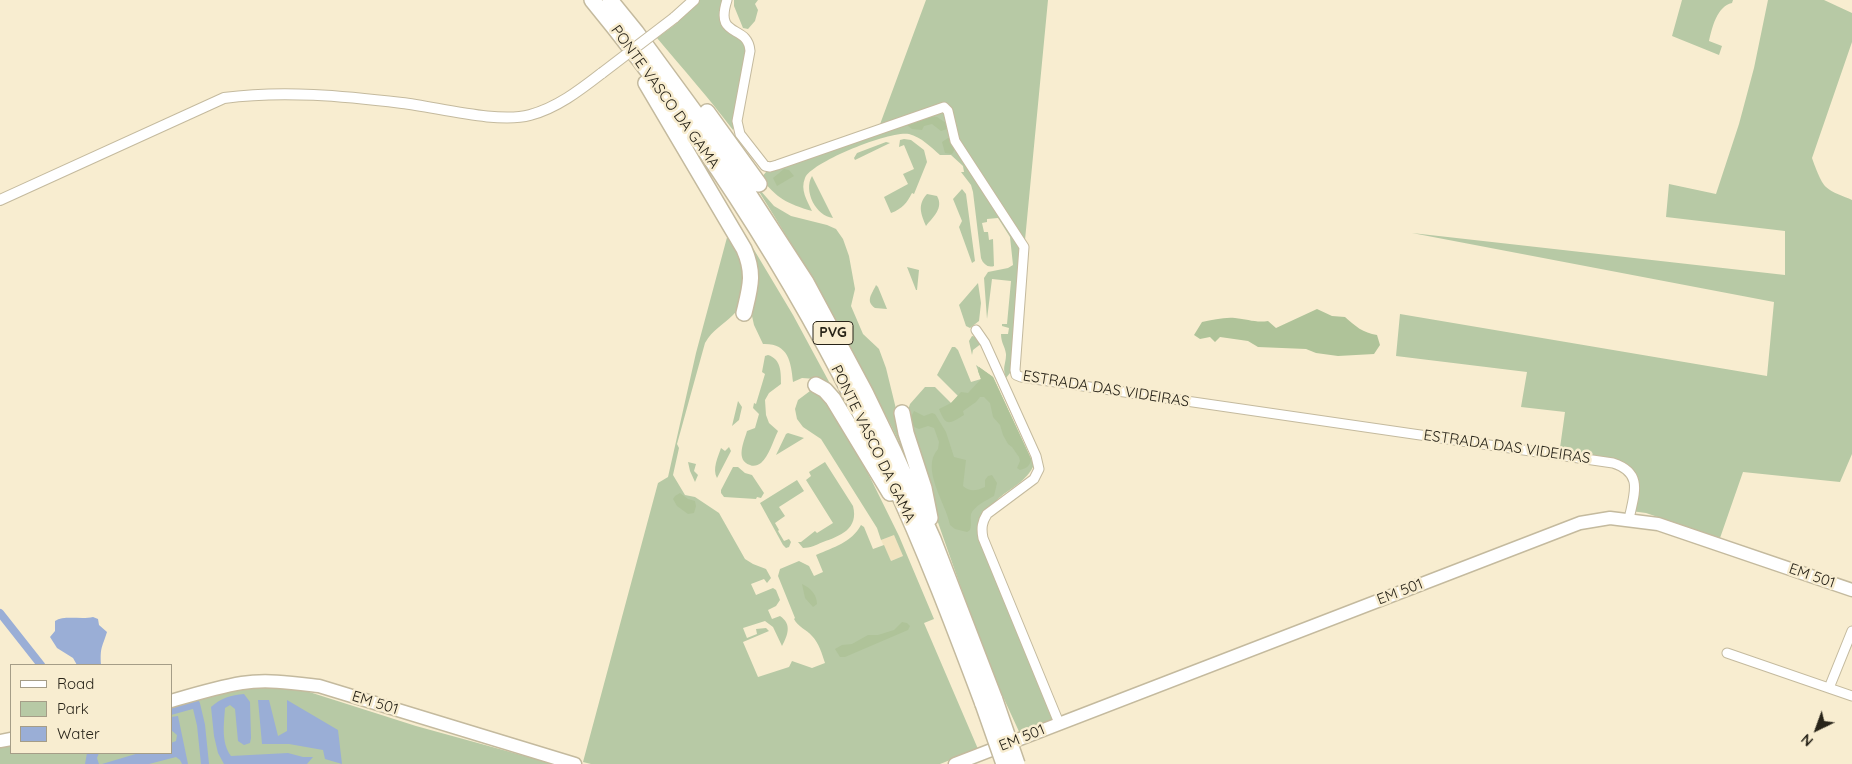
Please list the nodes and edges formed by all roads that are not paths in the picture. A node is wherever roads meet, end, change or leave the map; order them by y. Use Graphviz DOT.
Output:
graph roads {
  1 [pos="618,0"];
  2 [pos="694,0"];
  3 [pos="727,0"];
  4 [pos="601,3"];
  5 [pos="759,184"];
  6 [pos="0,200"];
  7 [pos="744,313"];
  8 [pos="976,330"];
  9 [pos="816,385"];
  10 [pos="902,413"];
  11 [pos="1629,519"];
  12 [pos="916,534"];
  13 [pos="933,539"];
  14 [pos="1852,590"];
  15 [pos="1852,630"];
  16 [pos="1727,653"];
  17 [pos="1829,688"];
  18 [pos="1852,696"];
  19 [pos="172,701"];
  20 [pos="989,702"];
  21 [pos="1059,723"];
  22 [pos="575,764"];
  23 [pos="955,764"];
  24 [pos="1004,764"];
  25 [pos="1017,764"];
  1 -- 5 [label="highway"];
  2 -- 6 [label="street, bridge"];
  3 -- 11 [label="street, ESTRADA DAS VIDEIRAS"];
  4 -- 7 [label="highway"];
  4 -- 12 [label="highway, PONTE VASCO DA GAMA / PVG"];
  4 -- 13 [label="highway, PONTE VASCO DA GAMA / PVG"];
  8 -- 21 [label="street"];
  9 -- 12 [label="highway"];
  10 -- 13 [label="highway"];
  11 -- 14 [label="main road, EM 501 / EM 501"];
  11 -- 21 [label="main road, EM 501 / EM 501"];
  12 -- 20 [label="highway, PONTE VASCO DA GAMA / PVG"];
  13 -- 20 [label="highway, PONTE VASCO DA GAMA / PVG"];
  15 -- 17 [label="street"];
  16 -- 17 [label="street"];
  17 -- 18 [label="street"];
  19 -- 22 [label="main road, EM 501 / EM 501"];
  20 -- 24 [label="highway, PONTE VASCO DA GAMA / PVG, bridge"];
  20 -- 25 [label="highway, PONTE VASCO DA GAMA / PVG, bridge"];
  21 -- 23 [label="main road, EM 501 / EM 501"];
}
